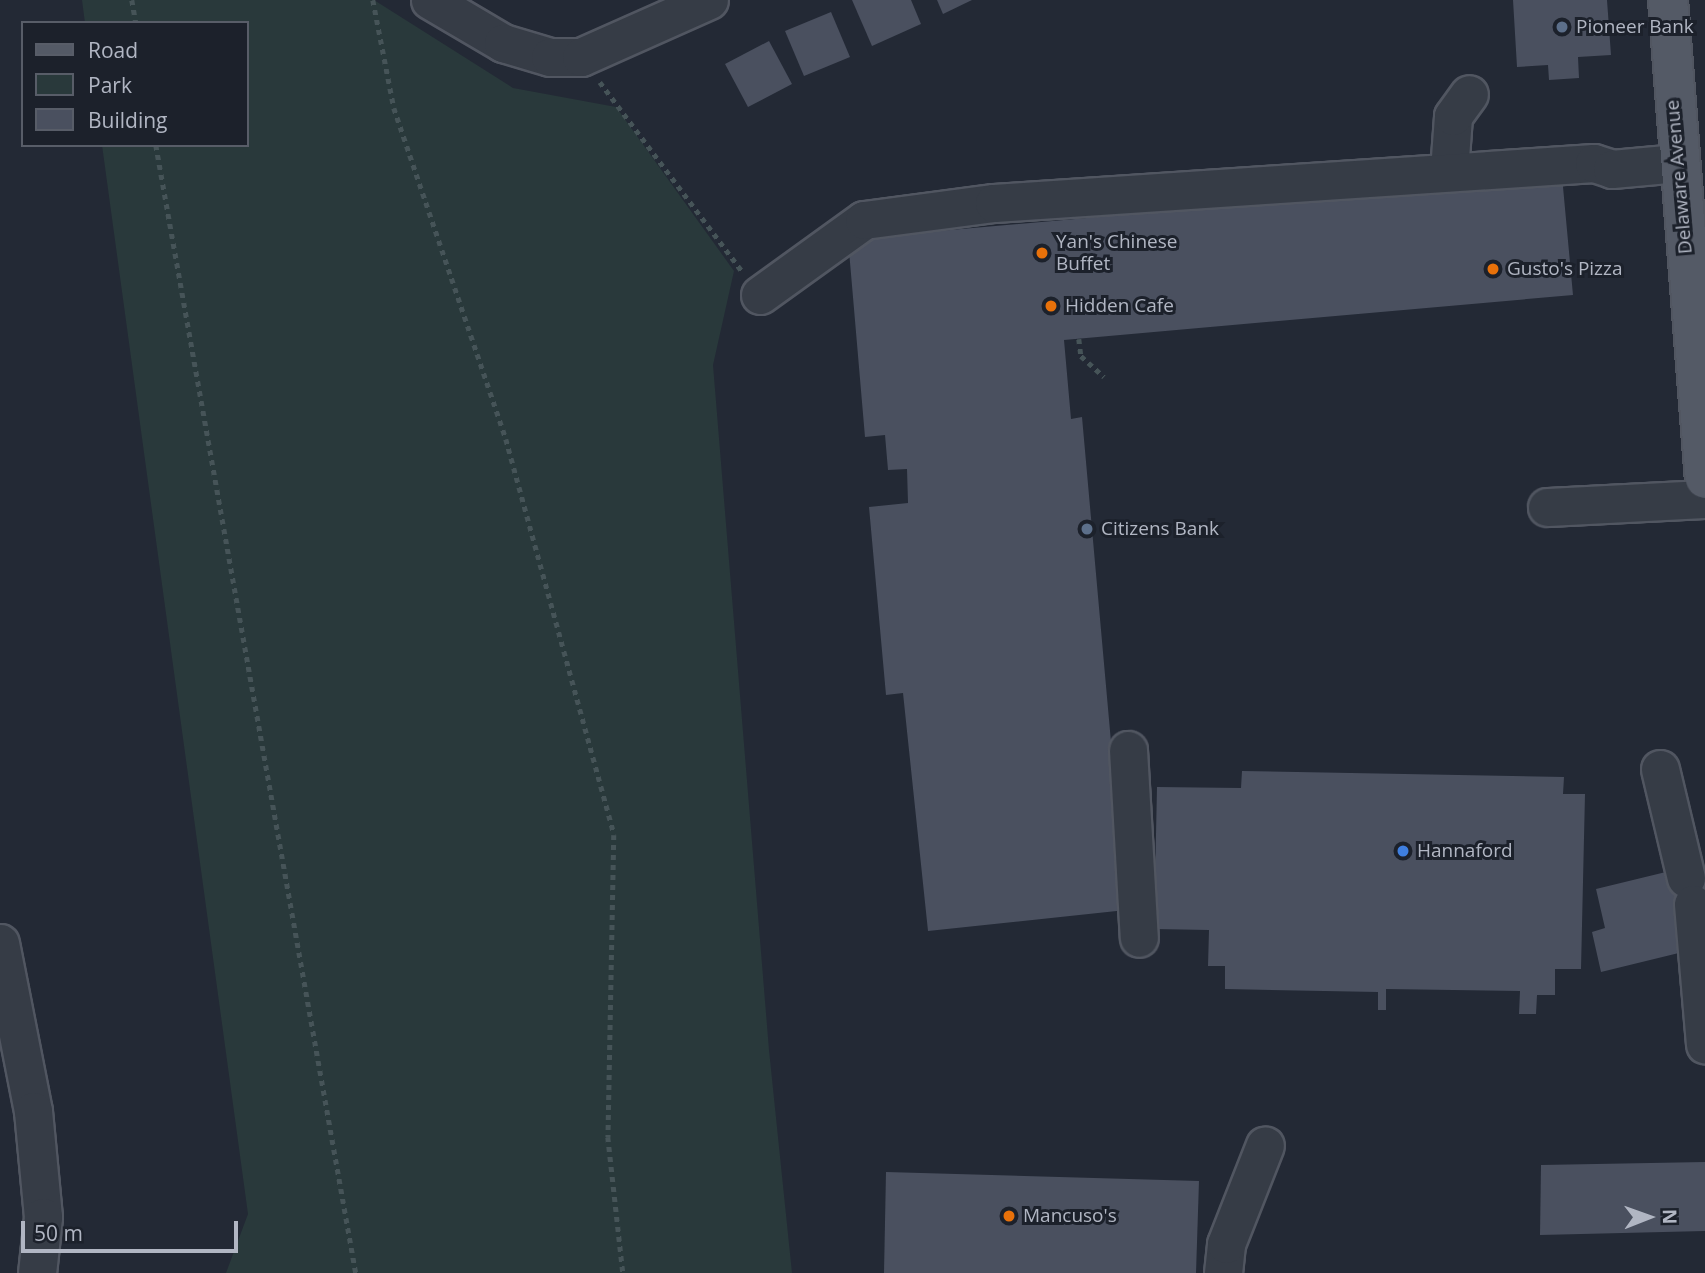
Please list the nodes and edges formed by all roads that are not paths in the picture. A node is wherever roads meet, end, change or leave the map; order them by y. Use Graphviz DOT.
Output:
graph roads {
  1 [pos="430,0"];
  2 [pos="709,0"];
  3 [pos="1670,1"];
  4 [pos="1469,94"];
  5 [pos="1678,163"];
  6 [pos="1449,172"];
  7 [pos="760,295"];
  8 [pos="1699,341"];
  9 [pos="1705,480"];
  10 [pos="1705,499"];
  11 [pos="1547,507"];
  12 [pos="1128,750"];
  13 [pos="1660,769"];
  14 [pos="1139,938"];
  15 [pos="0,943"];
  16 [pos="1705,1044"];
  17 [pos="1265,1146"];
  18 [pos="37,1273"];
  19 [pos="1223,1273"];
  1 -- 2 [label="street"];
  3 -- 5 [label="main road, Delaware Avenue"];
  4 -- 6 [label="street"];
  5 -- 6 [label="street"];
  5 -- 8 [label="main road, Delaware Avenue"];
  6 -- 7 [label="street"];
  8 -- 9 [label="main road, Delaware Avenue"];
  10 -- 11 [label="street"];
  12 -- 14 [label="street"];
  13 -- 16 [label="street"];
  15 -- 18 [label="street"];
  17 -- 19 [label="street"];
}
